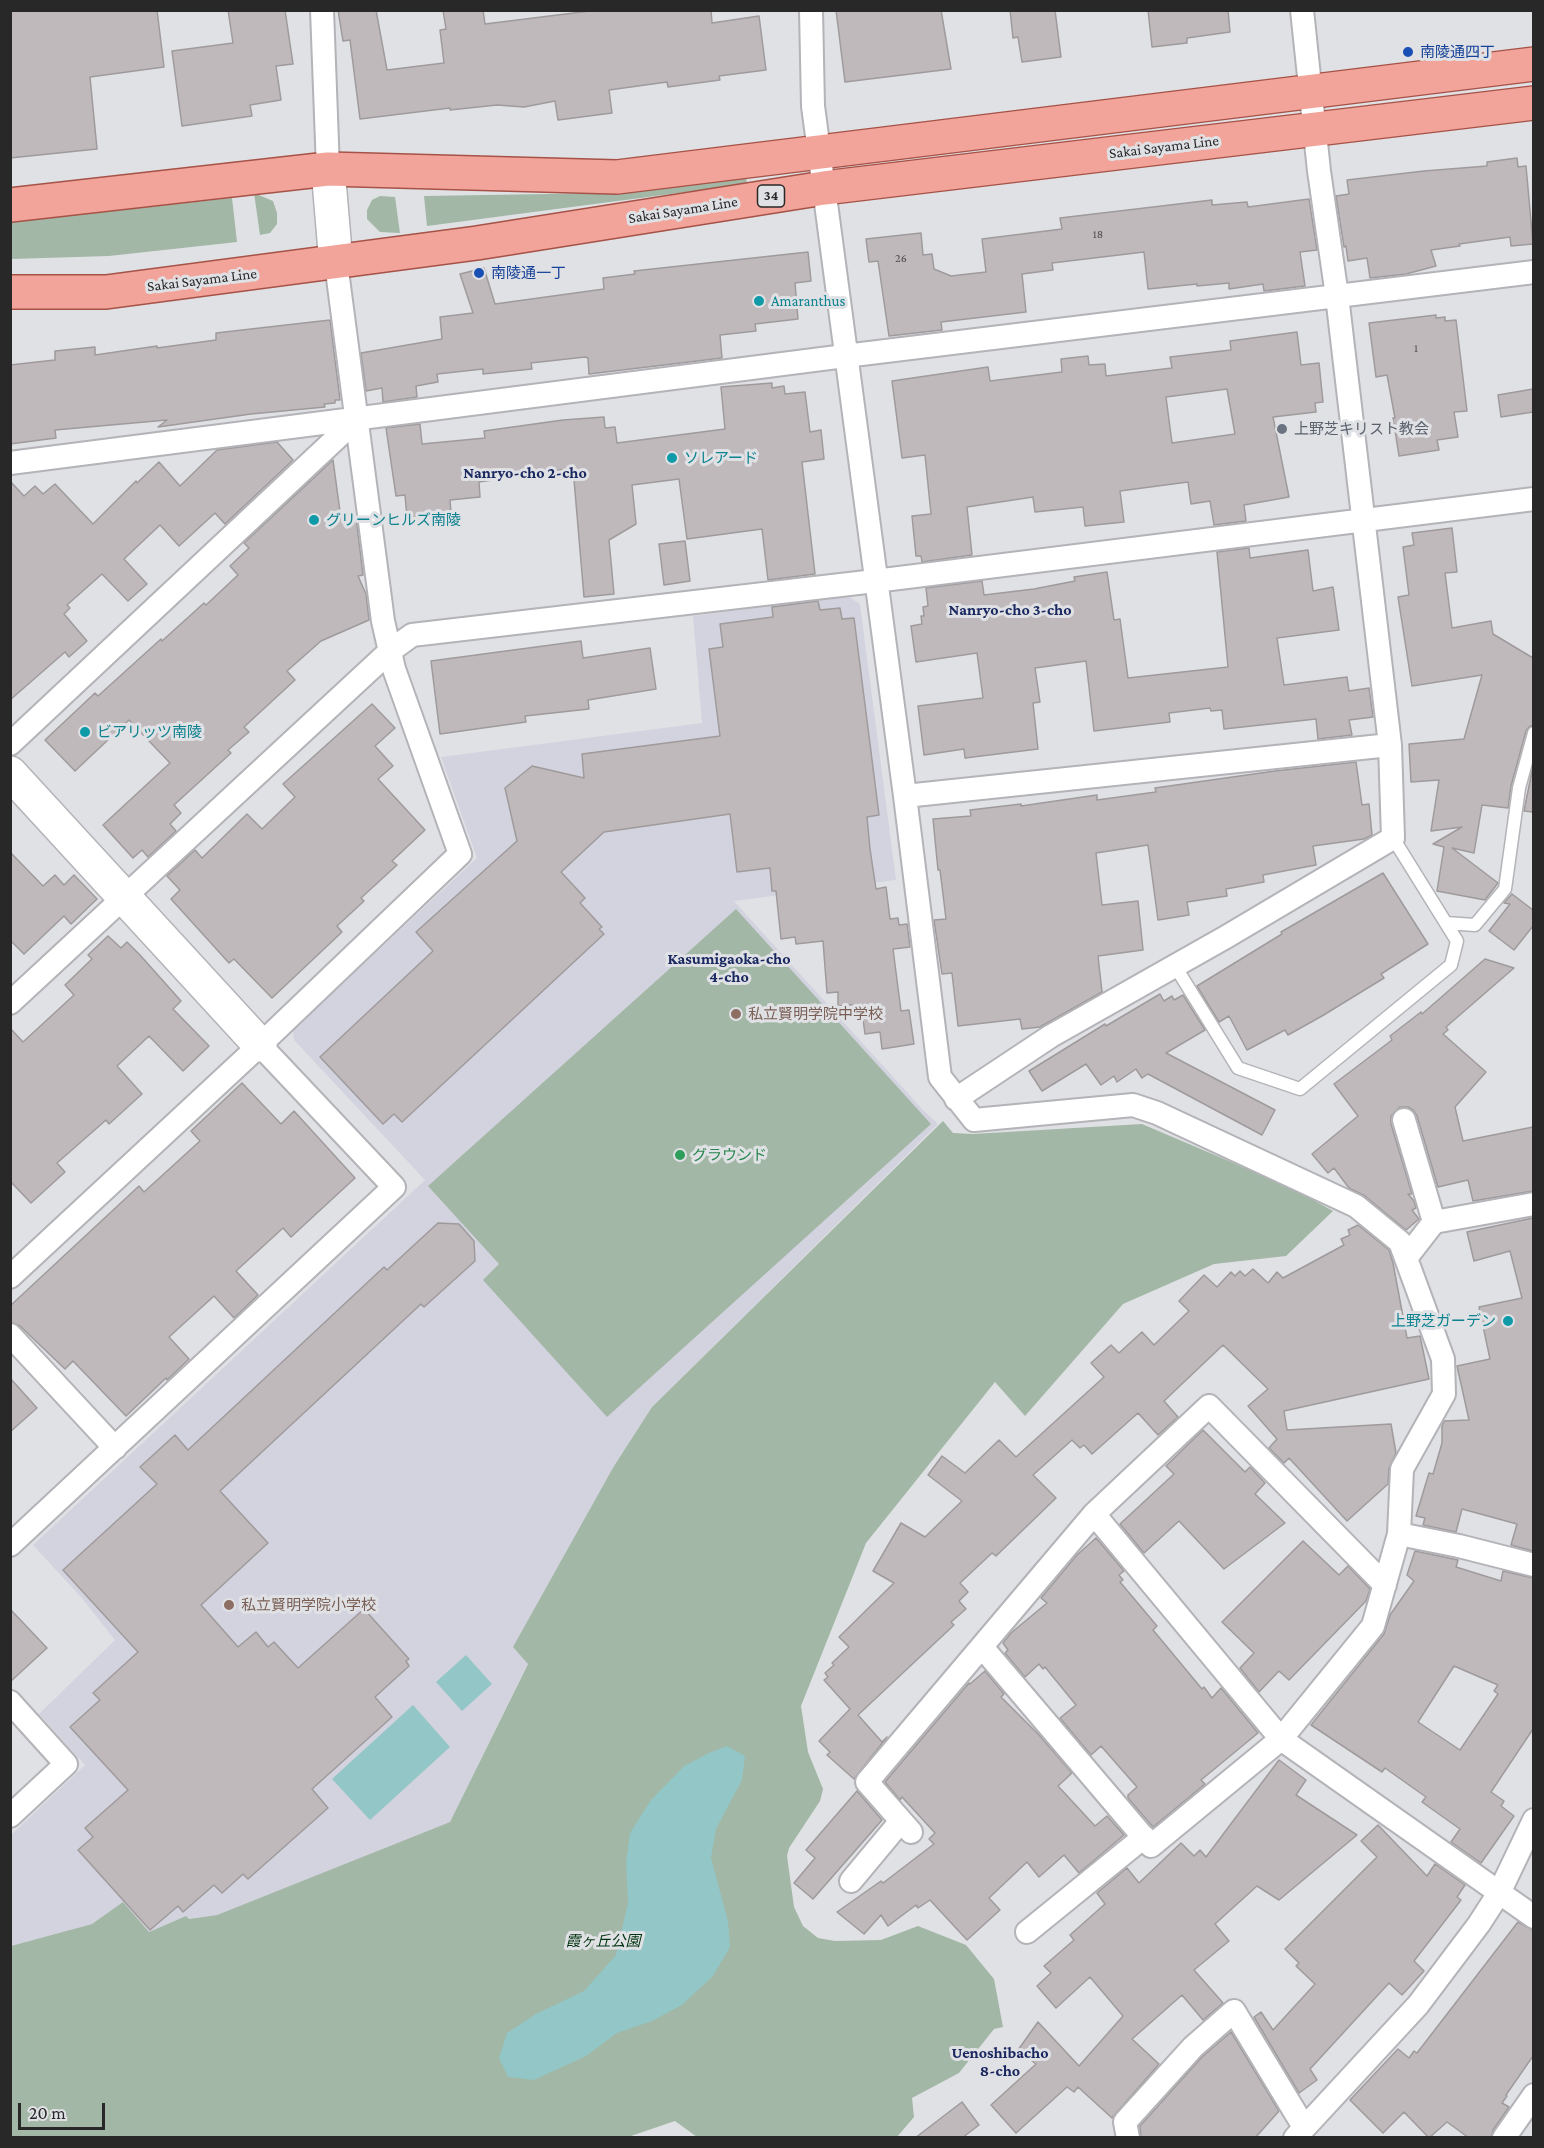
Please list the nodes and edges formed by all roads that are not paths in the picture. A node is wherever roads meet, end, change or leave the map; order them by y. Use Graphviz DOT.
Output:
graph roads {
  1 [pos="322,10"];
  2 [pos="811,10"];
  3 [pos="1302,10"];
  4 [pos="1533,64"];
  5 [pos="1311,90"];
  6 [pos="1533,103"];
  7 [pos="1316,129"];
  8 [pos="818,152"];
  9 [pos="328,170"];
  10 [pos="824,188"];
  11 [pos="10,205"];
  12 [pos="336,263"];
  13 [pos="1533,272"];
  14 [pos="10,292"];
  15 [pos="1336,296"];
  16 [pos="845,356"];
  17 [pos="358,418"];
  18 [pos="10,463"];
  19 [pos="1533,499"];
  20 [pos="1364,521"];
  21 [pos="875,581"];
  22 [pos="390,651"];
  23 [pos="1533,733"];
  24 [pos="10,744"];
  25 [pos="1390,744"];
  26 [pos="10,773"];
  27 [pos="905,796"];
  28 [pos="1393,838"];
  29 [pos="124,897"];
  30 [pos="1446,924"];
  31 [pos="1174,966"];
  32 [pos="10,1003"];
  33 [pos="260,1045"];
  34 [pos="956,1099"];
  35 [pos="1404,1120"];
  36 [pos="1533,1204"];
  37 [pos="1434,1222"];
  38 [pos="1406,1258"];
  39 [pos="10,1277"];
  40 [pos="10,1335"];
  41 [pos="115,1448"];
  42 [pos="1094,1514"];
  43 [pos="1400,1534"];
  44 [pos="10,1545"];
  45 [pos="1533,1566"];
  46 [pos="1385,1585"];
  47 [pos="982,1647"];
  48 [pos="10,1702"];
  49 [pos="1281,1739"];
  50 [pos="10,1816"];
  51 [pos="1533,1820"];
  52 [pos="1144,1837"];
  53 [pos="851,1881"];
  54 [pos="1499,1893"];
  55 [pos="1533,1917"];
  56 [pos="1027,1932"];
  57 [pos="1533,2095"];
  58 [pos="1300,2132"];
  59 [pos="1128,2138"];
  60 [pos="1504,2138"];
  1 -- 9 [label="street"];
  2 -- 8 [label="street"];
  3 -- 5 [label="street"];
  4 -- 5 [label="main road"];
  5 -- 7 [label="street"];
  5 -- 8 [label="main road"];
  6 -- 7 [label="main road, Sakai Sayama Line / 34"];
  7 -- 10 [label="main road, Sakai Sayama Line / 34"];
  7 -- 15 [label="street"];
  8 -- 9 [label="main road"];
  8 -- 10 [label="street"];
  9 -- 11 [label="main road"];
  9 -- 12 [label="street"];
  10 -- 12 [label="main road, Sakai Sayama Line / 34"];
  10 -- 16 [label="street"];
  12 -- 14 [label="main road, Sakai Sayama Line / 34"];
  12 -- 17 [label="street"];
  13 -- 15 [label="street"];
  15 -- 16 [label="street"];
  15 -- 20 [label="street"];
  16 -- 17 [label="street"];
  16 -- 21 [label="street"];
  17 -- 18 [label="street"];
  17 -- 22 [label="street"];
  17 -- 24 [label="street"];
  19 -- 20 [label="street"];
  20 -- 21 [label="street"];
  20 -- 25 [label="street"];
  21 -- 22 [label="street"];
  21 -- 27 [label="street"];
  22 -- 29 [label="street"];
  22 -- 33 [label="street"];
  23 -- 30 [label="lane"];
  25 -- 27 [label="street"];
  25 -- 28 [label="street"];
  26 -- 29 [label="street"];
  27 -- 34 [label="street"];
  28 -- 30 [label="lane"];
  28 -- 31 [label="street"];
  29 -- 32 [label="street"];
  29 -- 33 [label="street"];
  30 -- 31 [label="lane"];
  31 -- 34 [label="street"];
  33 -- 39 [label="street"];
  33 -- 41 [label="street"];
  34 -- 38 [label="street"];
  35 -- 37 [label="street"];
  36 -- 37 [label="street"];
  37 -- 38 [label="street"];
  38 -- 43 [label="street"];
  40 -- 41 [label="street"];
  41 -- 44 [label="street"];
  42 -- 46 [label="street"];
  42 -- 47 [label="street"];
  42 -- 49 [label="street"];
  43 -- 45 [label="street"];
  43 -- 46 [label="street"];
  46 -- 49 [label="street"];
  47 -- 52 [label="street"];
  47 -- 53 [label="street"];
  48 -- 50 [label="street"];
  49 -- 52 [label="street"];
  49 -- 54 [label="street"];
  51 -- 54 [label="street"];
  52 -- 56 [label="street"];
  54 -- 55 [label="street"];
  54 -- 58 [label="street"];
  57 -- 60 [label="street"];
  58 -- 59 [label="street"];
}
